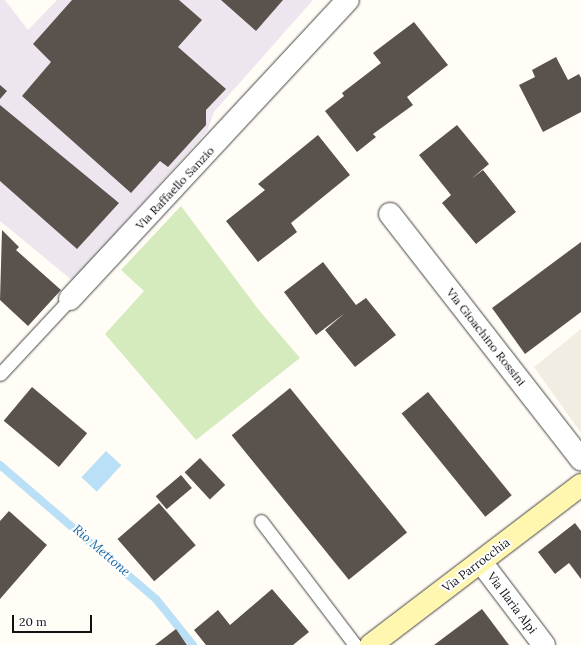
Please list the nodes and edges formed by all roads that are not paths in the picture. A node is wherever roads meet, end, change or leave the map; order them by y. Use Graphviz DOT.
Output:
graph roads {
  1 [pos="348,0"];
  2 [pos="390,214"];
  3 [pos="70,298"];
  4 [pos="0,374"];
  5 [pos="581,460"];
  6 [pos="581,485"];
  7 [pos="261,521"];
  8 [pos="480,562"];
  9 [pos="355,645"];
  10 [pos="372,645"];
  11 [pos="544,645"];
  1 -- 3 [label="street, Via Raffaello Sanzio"];
  2 -- 5 [label="street, Via Gioachino Rossini"];
  3 -- 4 [label="lane, Via Raffaello Sanzio"];
  6 -- 8 [label="street, Via Parrocchia"];
  7 -- 9 [label="lane"];
  8 -- 10 [label="street, Via Parrocchia"];
  8 -- 11 [label="street, Via Ilaria Alpi"];
}
